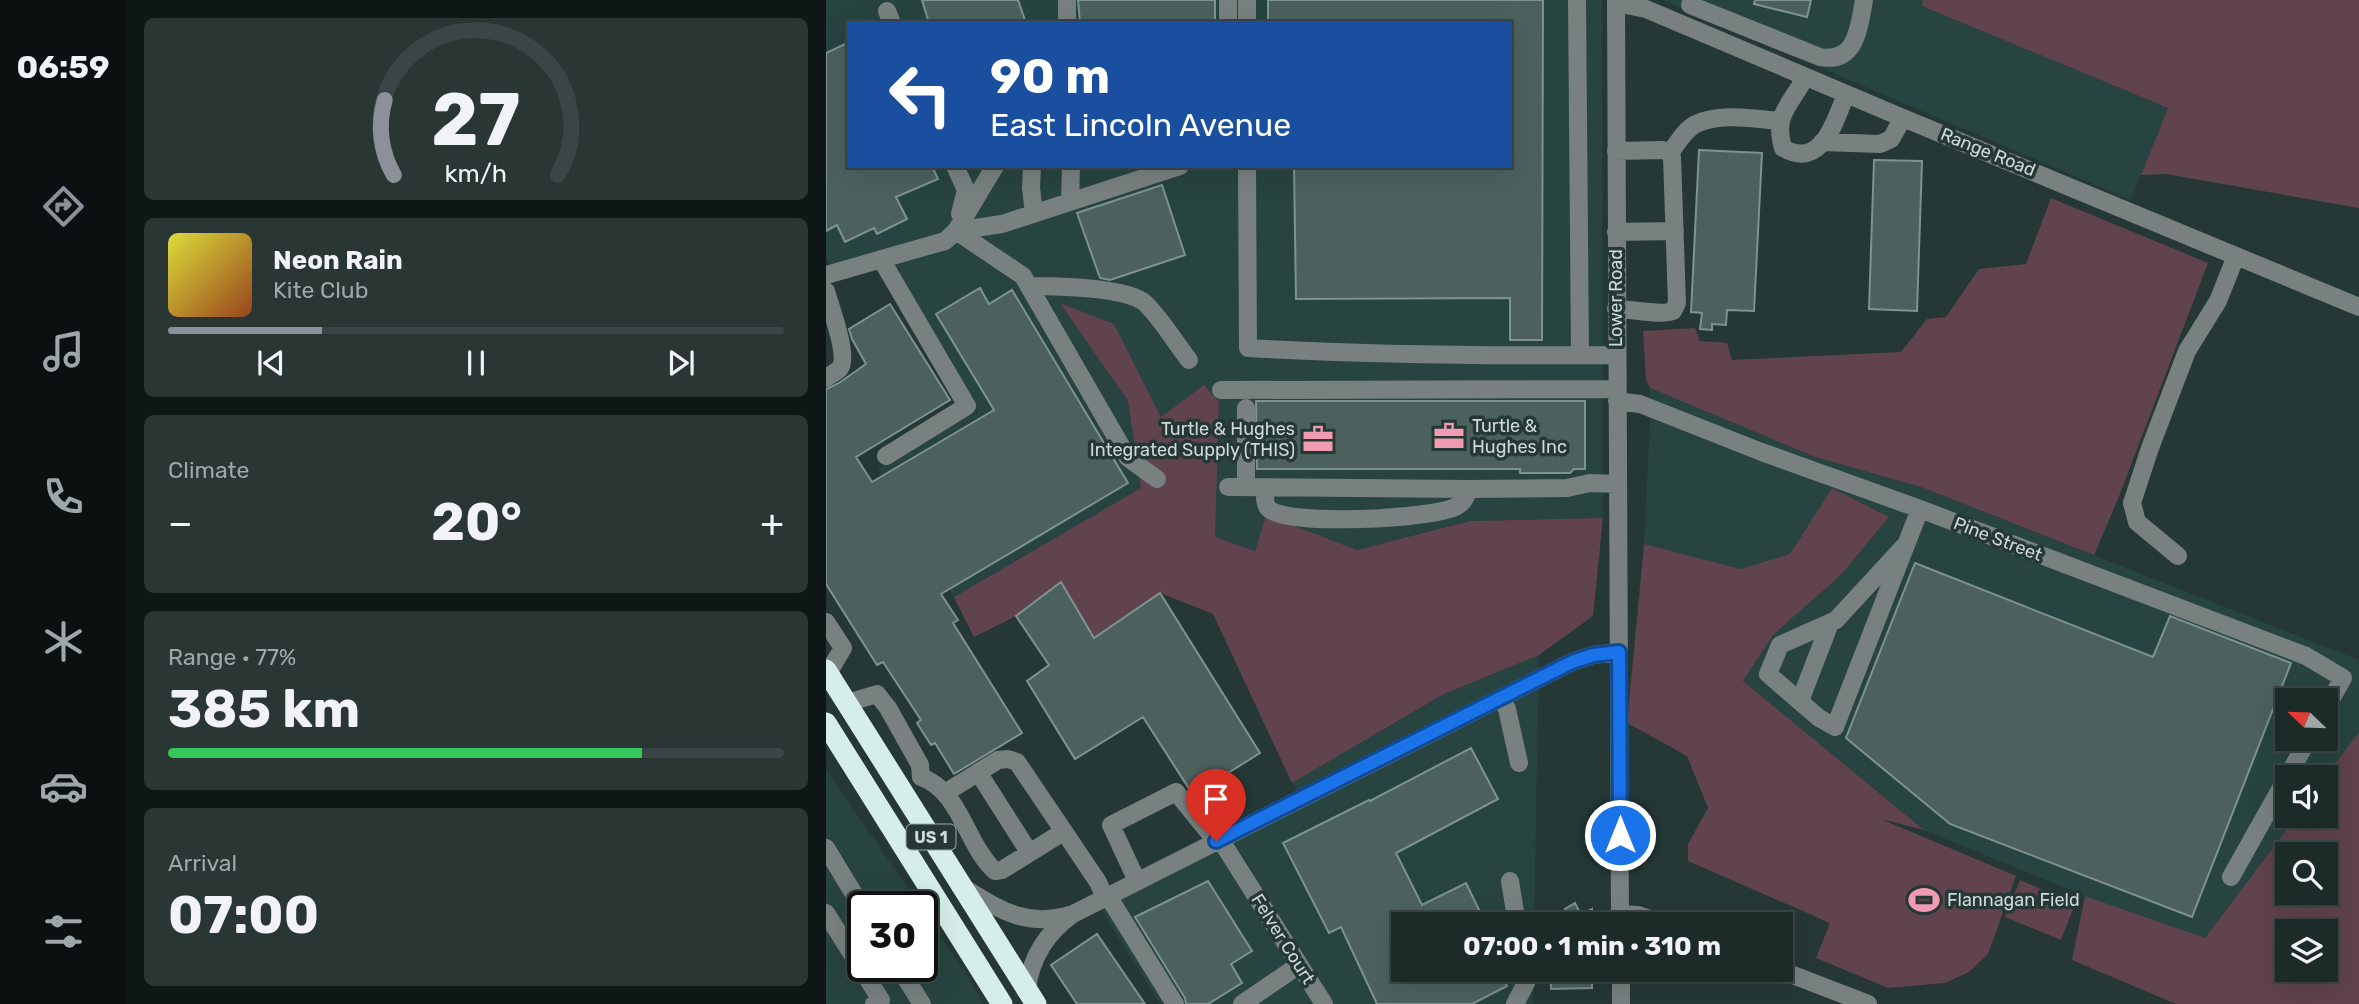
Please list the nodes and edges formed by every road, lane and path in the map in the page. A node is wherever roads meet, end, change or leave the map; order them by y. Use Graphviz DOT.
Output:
graph roads {
  1 [pos="1067,0"];
  2 [pos="1228,0"];
  3 [pos="1247,0"];
  4 [pos="1577,0"];
  5 [pos="1864,0"];
  6 [pos="1616,2"];
  7 [pos="1690,5"];
  8 [pos="1067,21"];
  9 [pos="1228,21"];
  10 [pos="1247,21"];
  11 [pos="1805,77"];
  12 [pos="1846,94"];
  13 [pos="1903,118"];
  14 [pos="1780,121"];
  15 [pos="1822,142"];
  16 [pos="1616,151"];
  17 [pos="1670,153"];
  18 [pos="957,168"];
  19 [pos="994,168"];
  20 [pos="1032,168"];
  21 [pos="1071,168"];
  22 [pos="1174,168"];
  23 [pos="1247,168"];
  24 [pos="1070,202"];
  25 [pos="1034,213"];
  26 [pos="956,231"];
  27 [pos="1675,231"];
  28 [pos="1616,232"];
  29 [pos="2236,256"];
  30 [pos="881,259"];
  31 [pos="826,275"];
  32 [pos="1029,286"];
  33 [pos="826,291"];
  34 [pos="2359,307"];
  35 [pos="1616,309"];
  36 [pos="1580,355"];
  37 [pos="1617,355"];
  38 [pos="1189,360"];
  39 [pos="826,378"];
  40 [pos="1221,390"];
  41 [pos="1617,395"];
  42 [pos="1246,408"];
  43 [pos="886,456"];
  44 [pos="1157,479"];
  45 [pos="1617,484"];
  46 [pos="1265,487"];
  47 [pos="1357,487"];
  48 [pos="1468,489"];
  49 [pos="1920,509"];
  50 [pos="1358,519"];
  51 [pos="1907,543"];
  52 [pos="2178,556"];
  53 [pos="826,622"];
  54 [pos="1830,624"];
  55 [pos="1619,652"];
  56 [pos="827,671"];
  57 [pos="2337,688"];
  58 [pos="1501,698"];
  59 [pos="1800,701"];
  60 [pos="847,703"];
  61 [pos="826,723"];
  62 [pos="2302,751"];
  63 [pos="1520,763"];
  64 [pos="978,772"];
  65 [pos="921,777"];
  66 [pos="902,792"];
  67 [pos="945,793"];
  68 [pos="1063,832"];
  69 [pos="1218,840"];
  70 [pos="826,848"];
  71 [pos="1029,852"];
  72 [pos="2231,877"];
  73 [pos="1137,881"];
  74 [pos="1510,881"];
  75 [pos="962,887"];
  76 [pos="852,891"];
  77 [pos="1107,897"];
  78 [pos="1515,912"];
  79 [pos="1620,912"];
  80 [pos="826,913"];
  81 [pos="1073,914"];
  82 [pos="1299,965"];
  83 [pos="1793,975"];
  84 [pos="907,982"];
  85 [pos="1526,982"];
  86 [pos="1621,982"];
  87 [pos="909,985"];
  88 [pos="1032,997"];
  89 [pos="877,1002"];
  90 [pos="922,1004"];
  91 [pos="1002,1004"];
  92 [pos="1175,1004"];
  93 [pos="1242,1004"];
  94 [pos="1324,1004"];
  95 [pos="1515,1004"];
  96 [pos="1621,1004"];
  97 [pos="1868,1004"];
  1 -- 8 [label="street"];
  2 -- 9 [label="street"];
  3 -- 10 [label="street"];
  4 -- 36 [label="street"];
  5 -- 7 [label="street"];
  6 -- 11 [label="street, Range Road"];
  6 -- 16 [label="street, Lower Road"];
  11 -- 12 [label="street, Range Road"];
  11 -- 14 [label="street"];
  12 -- 13 [label="street, Range Road"];
  12 -- 15 [label="street"];
  13 -- 15 [label="street"];
  13 -- 29 [label="street, Range Road"];
  14 -- 15 [label="street"];
  14 -- 17 [label="street"];
  16 -- 17 [label="street"];
  16 -- 28 [label="street, Lower Road"];
  17 -- 27 [label="street"];
  18 -- 26 [label="street"];
  19 -- 26 [label="street"];
  20 -- 25 [label="street"];
  21 -- 24 [label="street"];
  22 -- 24 [label="street"];
  23 -- 36 [label="street"];
  24 -- 25 [label="street"];
  25 -- 26 [label="street"];
  26 -- 30 [label="street"];
  26 -- 32 [label="street"];
  27 -- 28 [label="street"];
  27 -- 35 [label="street"];
  28 -- 35 [label="street, Lower Road"];
  29 -- 34 [label="street, Range Road"];
  29 -- 52 [label="street"];
  30 -- 31 [label="street"];
  30 -- 43 [label="street"];
  32 -- 38 [label="street"];
  32 -- 44 [label="street"];
  33 -- 39 [label="street"];
  35 -- 37 [label="street, Lower Road"];
  36 -- 37 [label="street"];
  37 -- 41 [label="street, Lower Road"];
  40 -- 41 [label="street, Pine Street"];
  41 -- 45 [label="street, Lower Road"];
  41 -- 49 [label="street, Pine Street"];
  42 -- 46 [label="street"];
  45 -- 48 [label="street"];
  45 -- 55 [label="street, Lower Road"];
  46 -- 47 [label="street"];
  46 -- 50 [label="street"];
  47 -- 48 [label="street"];
  47 -- 50 [label="street"];
  48 -- 50 [label="street"];
  49 -- 51 [label="street"];
  49 -- 57 [label="street, Pine Street"];
  51 -- 54 [label="street"];
  51 -- 59 [label="street"];
  53 -- 56 [label="street"];
  54 -- 59 [label="street"];
  54 -- 59 [label="street"];
  55 -- 58 [label="street"];
  55 -- 79 [label="street, Lower Road"];
  56 -- 60 [label="highway, US 1"];
  58 -- 63 [label="street"];
  58 -- 69 [label="street"];
  60 -- 65 [label="street"];
  60 -- 66 [label="highway, US 1"];
  61 -- 91 [label="highway, US 1"];
  62 -- 72 [label="street"];
  64 -- 67 [label="street"];
  64 -- 68 [label="street"];
  64 -- 71 [label="street"];
  65 -- 66 [label="street"];
  65 -- 67 [label="street"];
  66 -- 75 [label="highway, US 1"];
  67 -- 71 [label="street"];
  68 -- 71 [label="street"];
  68 -- 77 [label="street"];
  69 -- 73 [label="street"];
  69 -- 73 [label="street, Felver Court"];
  69 -- 82 [label="street, Felver Court"];
  70 -- 76 [label="street"];
  73 -- 77 [label="street"];
  74 -- 78 [label="street"];
  75 -- 81 [label="street"];
  75 -- 88 [label="highway, US 1"];
  77 -- 81 [label="street"];
  77 -- 92 [label="street"];
  80 -- 89 [label="street"];
  81 -- 88 [label="street"];
  82 -- 93 [label="street"];
  82 -- 94 [label="street, Felver Court"];
  83 -- 97 [label="street"];
  84 -- 87 [label="street"];
  85 -- 95 [label="street"];
  86 -- 96 [label="street"];
  87 -- 89 [label="street"];
  87 -- 90 [label="street"];
}
